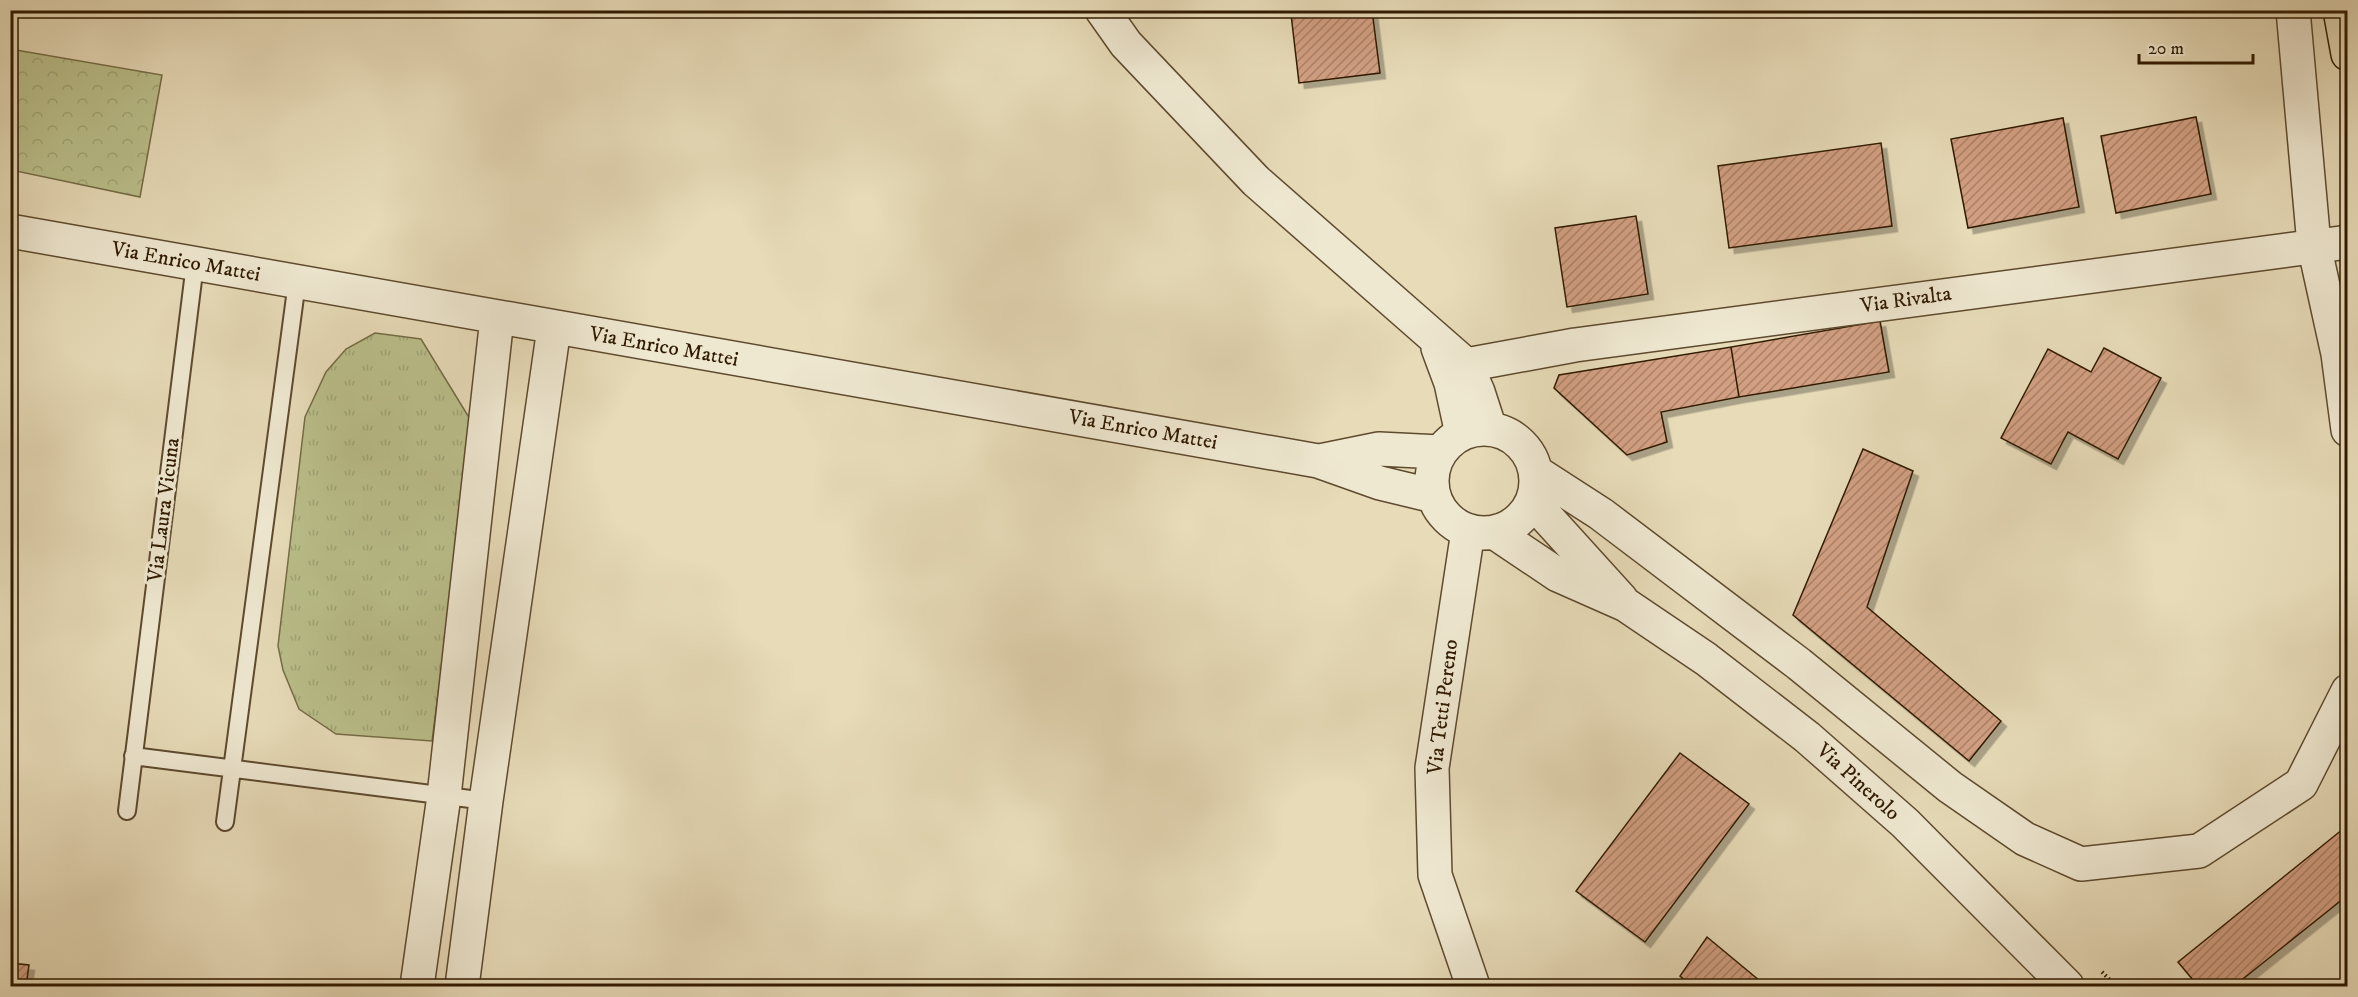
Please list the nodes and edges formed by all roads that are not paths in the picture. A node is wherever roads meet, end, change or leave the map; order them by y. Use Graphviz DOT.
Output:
graph roads {
  1 [pos="1102,10"];
  2 [pos="2293,10"];
  3 [pos="2340,10"];
  4 [pos="2348,54"];
  5 [pos="10,231"];
  6 [pos="2348,242"];
  7 [pos="2314,245"];
  8 [pos="195,264"];
  9 [pos="297,282"];
  10 [pos="497,318"];
  11 [pos="554,328"];
  12 [pos="2343,339"];
  13 [pos="1436,340"];
  14 [pos="1466,364"];
  15 [pos="2348,430"];
  16 [pos="1464,438"];
  17 [pos="1318,461"];
  18 [pos="1534,486"];
  19 [pos="1434,496"];
  20 [pos="1481,531"];
  21 [pos="1626,605"];
  22 [pos="2348,691"];
  23 [pos="133,756"];
  24 [pos="232,768"];
  25 [pos="444,796"];
  26 [pos="486,801"];
  27 [pos="127,811"];
  28 [pos="225,822"];
  29 [pos="417,987"];
  30 [pos="462,987"];
  31 [pos="1473,987"];
  32 [pos="2067,987"];
  1 -- 13 [label="street"];
  2 -- 7 [label="street"];
  3 -- 4 [label="main road"];
  5 -- 8 [label="street, Via Enrico Mattei"];
  6 -- 7 [label="street, Via Rivalta"];
  7 -- 12 [label="street"];
  7 -- 14 [label="street, Via Rivalta"];
  8 -- 9 [label="street, Via Enrico Mattei"];
  8 -- 23 [label="lane, Via Laura Vicuna"];
  9 -- 10 [label="street, Via Enrico Mattei"];
  9 -- 24 [label="lane"];
  10 -- 11 [label="street, Via Enrico Mattei"];
  10 -- 25 [label="street"];
  11 -- 17 [label="street, Via Enrico Mattei"];
  11 -- 26 [label="street"];
  12 -- 15 [label="street"];
  13 -- 14 [label="street"];
  13 -- 16 [label="street"];
  14 -- 16 [label="street"];
  16 -- 17 [label="street, Via Enrico Mattei"];
  16 -- 18 [label="street"];
  16 -- 19 [label="street"];
  17 -- 19 [label="street, Via Enrico Mattei"];
  18 -- 20 [label="street"];
  18 -- 21 [label="street, Via Pinerolo"];
  18 -- 22 [label="street"];
  19 -- 20 [label="street"];
  20 -- 21 [label="street, Via Pinerolo"];
  20 -- 31 [label="street, Via Tetti Pereno"];
  21 -- 32 [label="street, Via Pinerolo"];
  23 -- 24 [label="lane"];
  23 -- 27 [label="lane, Via Laura Vicuna"];
  24 -- 25 [label="lane"];
  24 -- 28 [label="lane"];
  25 -- 26 [label="lane"];
  25 -- 29 [label="street"];
  26 -- 30 [label="street"];
}
